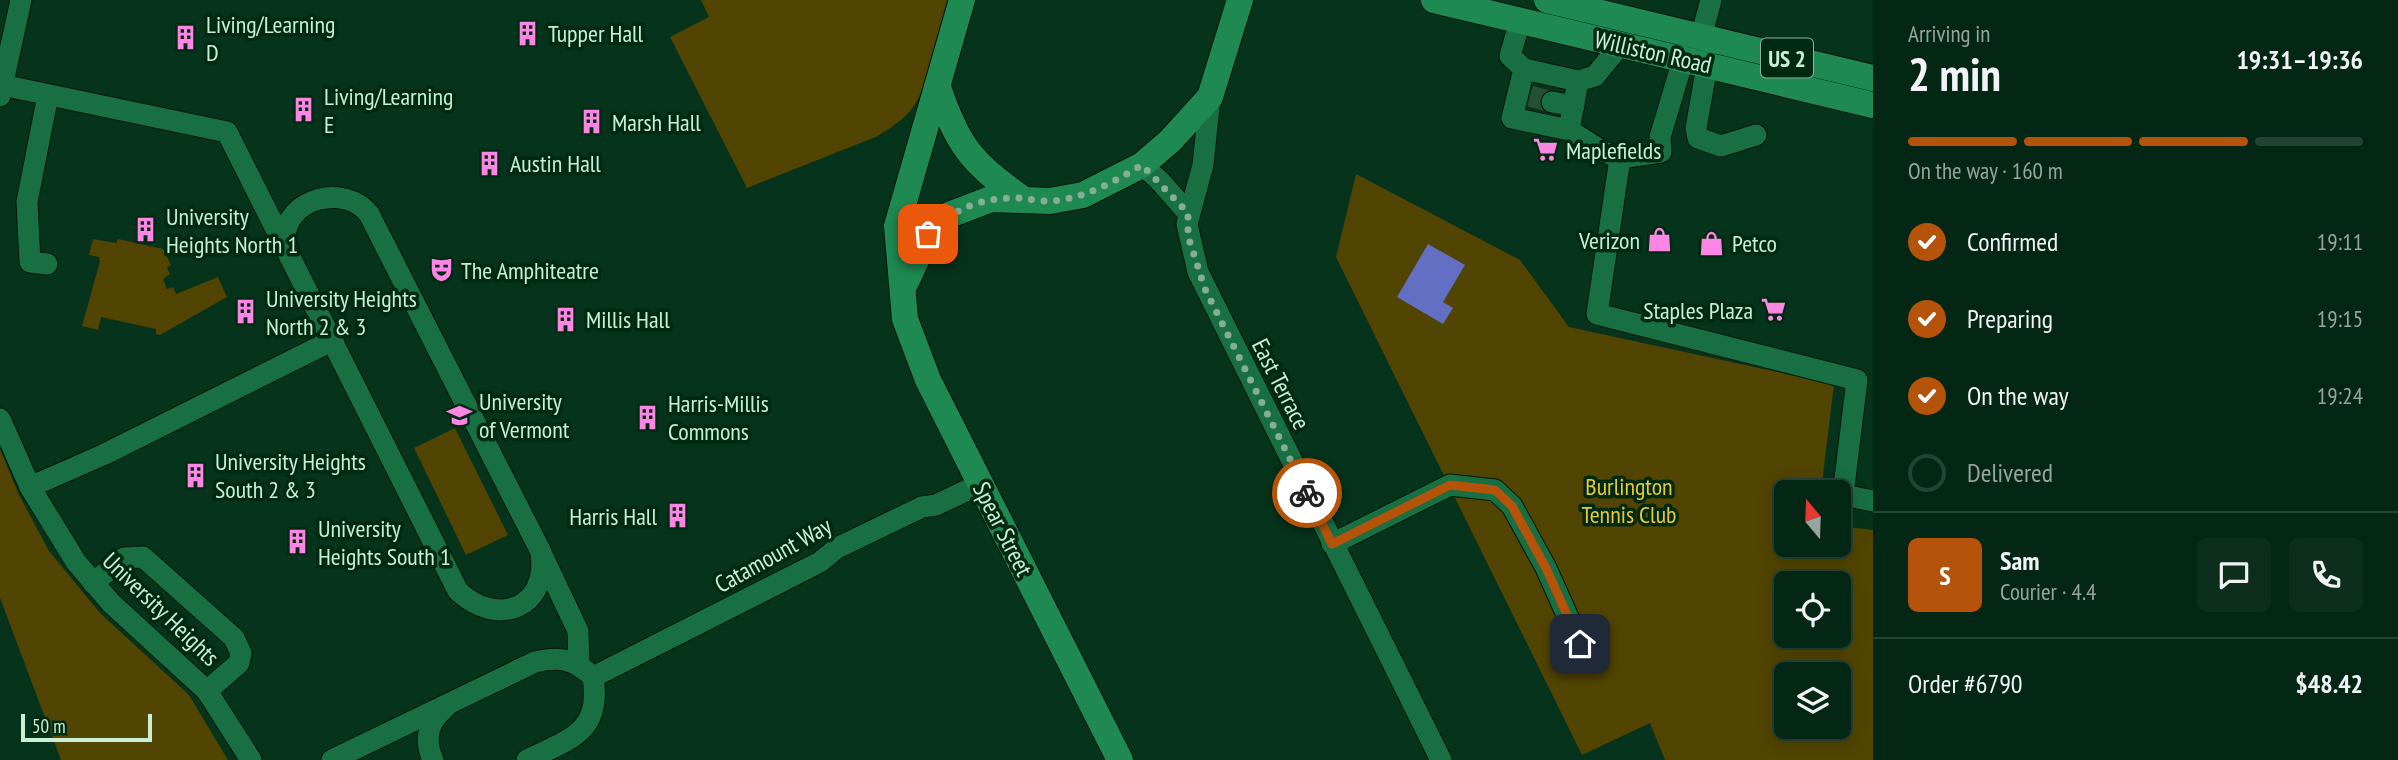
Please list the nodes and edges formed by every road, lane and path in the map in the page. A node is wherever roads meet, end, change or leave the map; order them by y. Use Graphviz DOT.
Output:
graph roads {
  1 [pos="20,0"];
  2 [pos="962,0"];
  3 [pos="1240,0"];
  4 [pos="1434,0"];
  5 [pos="1547,0"];
  6 [pos="1711,0"];
  7 [pos="1520,21"];
  8 [pos="1701,37"];
  9 [pos="1621,44"];
  10 [pos="1695,62"];
  11 [pos="1524,69"];
  12 [pos="1873,78"];
  13 [pos="1578,81"];
  14 [pos="937,87"];
  15 [pos="1,91"];
  16 [pos="48,95"];
  17 [pos="1210,97"];
  18 [pos="1552,102"];
  19 [pos="1873,104"];
  20 [pos="1574,106"];
  21 [pos="1569,130"];
  22 [pos="1756,135"];
  23 [pos="1620,158"];
  24 [pos="1142,165"];
  25 [pos="1023,199"];
  26 [pos="1188,213"];
  27 [pos="290,255"];
  28 [pos="47,264"];
  29 [pos="901,294"];
  30 [pos="333,340"];
  31 [pos="0,419"];
  32 [pos="981,484"];
  33 [pos="30,487"];
  34 [pos="1873,501"];
  35 [pos="1332,544"];
  36 [pos="541,552"];
  37 [pos="93,583"];
  38 [pos="1580,644"];
  39 [pos="586,671"];
  40 [pos="207,691"];
  41 [pos="450,705"];
  42 [pos="251,760"];
  43 [pos="332,760"];
  44 [pos="433,760"];
  45 [pos="527,760"];
  46 [pos="1120,760"];
  47 [pos="1441,760"];
  1 -- 15 [label="street"];
  2 -- 14 [label="main road, Spear Street"];
  3 -- 17 [label="main road"];
  4 -- 7 [label="main road, Williston Road / US 2"];
  5 -- 8 [label="main road, Williston Road / US 2"];
  6 -- 8 [label="street"];
  7 -- 9 [label="main road, Williston Road / US 2"];
  7 -- 11 [label="street"];
  8 -- 10 [label="street"];
  8 -- 12 [label="main road, Williston Road / US 2"];
  9 -- 10 [label="main road, Williston Road / US 2"];
  9 -- 13 [label="street"];
  10 -- 19 [label="main road, Williston Road / US 2"];
  10 -- 22 [label="street"];
  10 -- 23 [label="street"];
  11 -- 13 [label="street"];
  11 -- 21 [label="street"];
  13 -- 20 [label="street"];
  14 -- 25 [label="main road"];
  14 -- 29 [label="main road, Spear Street"];
  15 -- 16 [label="street"];
  16 -- 27 [label="street"];
  16 -- 28 [label="street"];
  17 -- 24 [label="main road"];
  17 -- 26 [label="street, East Terrace"];
  18 -- 20 [label="street"];
  20 -- 21 [label="street"];
  21 -- 23 [label="street"];
  23 -- 34 [label="street"];
  24 -- 25 [label="main road"];
  24 -- 26 [label="street"];
  25 -- 29 [label="main road"];
  26 -- 35 [label="street, East Terrace"];
  27 -- 30 [label="street"];
  27 -- 36 [label="street"];
  29 -- 32 [label="main road, Spear Street"];
  30 -- 33 [label="street"];
  30 -- 36 [label="street"];
  31 -- 33 [label="street, University Heights"];
  32 -- 39 [label="street, Catamount Way"];
  32 -- 46 [label="main road, Spear Street"];
  33 -- 37 [label="street, University Heights"];
  35 -- 38 [label="street"];
  35 -- 47 [label="street, East Terrace"];
  36 -- 39 [label="street"];
  37 -- 40 [label="street, University Heights"];
  37 -- 40 [label="street"];
  39 -- 41 [label="street"];
  39 -- 45 [label="street"];
  40 -- 42 [label="street, University Heights"];
  41 -- 43 [label="street"];
  41 -- 44 [label="street"];
}
